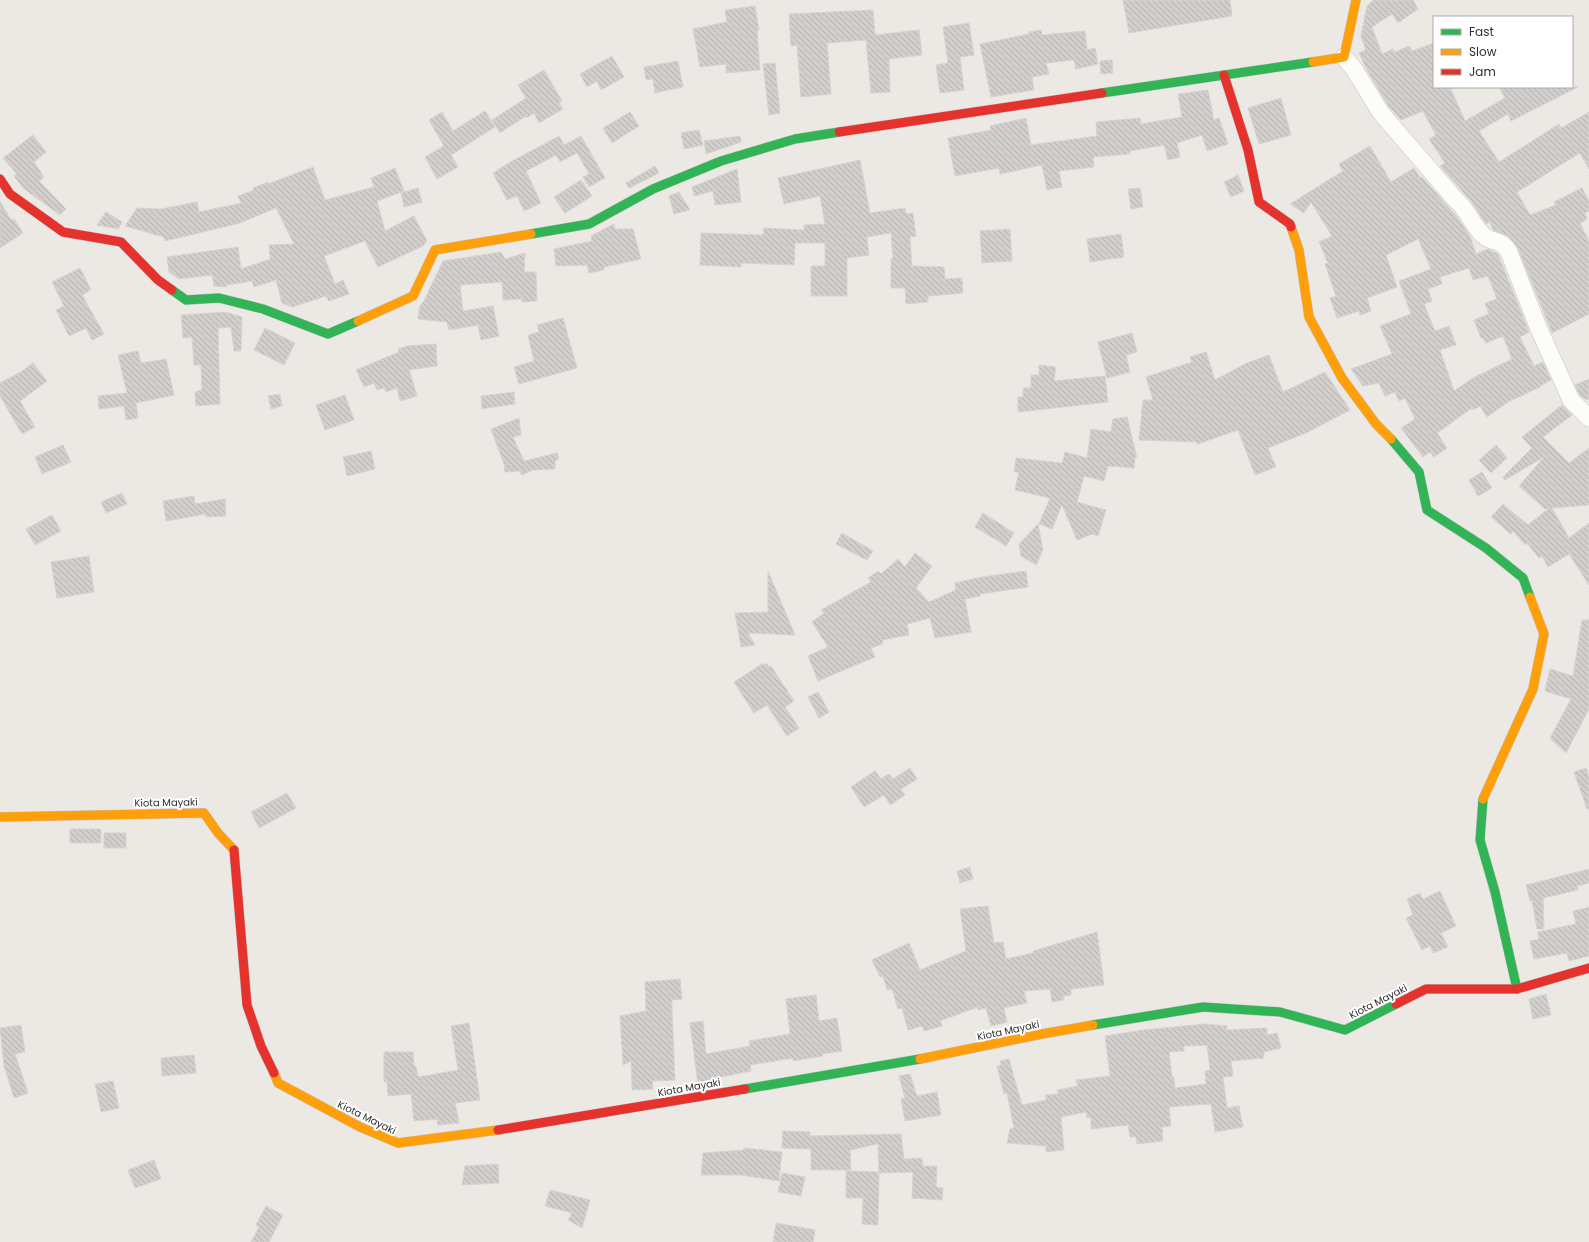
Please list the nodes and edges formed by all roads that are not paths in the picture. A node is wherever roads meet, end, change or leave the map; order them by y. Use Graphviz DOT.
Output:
graph roads {
  1 [pos="1356,0"];
  2 [pos="1344,57"];
  3 [pos="1224,75"];
  4 [pos="0,179"];
  5 [pos="1589,418"];
  6 [pos="0,817"];
  7 [pos="1589,968"];
  8 [pos="1517,989"];
  1 -- 2 [label="street"];
  2 -- 3 [label="street"];
  2 -- 5 [label="street"];
  3 -- 4 [label="street"];
  3 -- 8 [label="street"];
  6 -- 8 [label="street, Kiota Mayaki"];
  7 -- 8 [label="street, Kiota Mayaki"];
}
